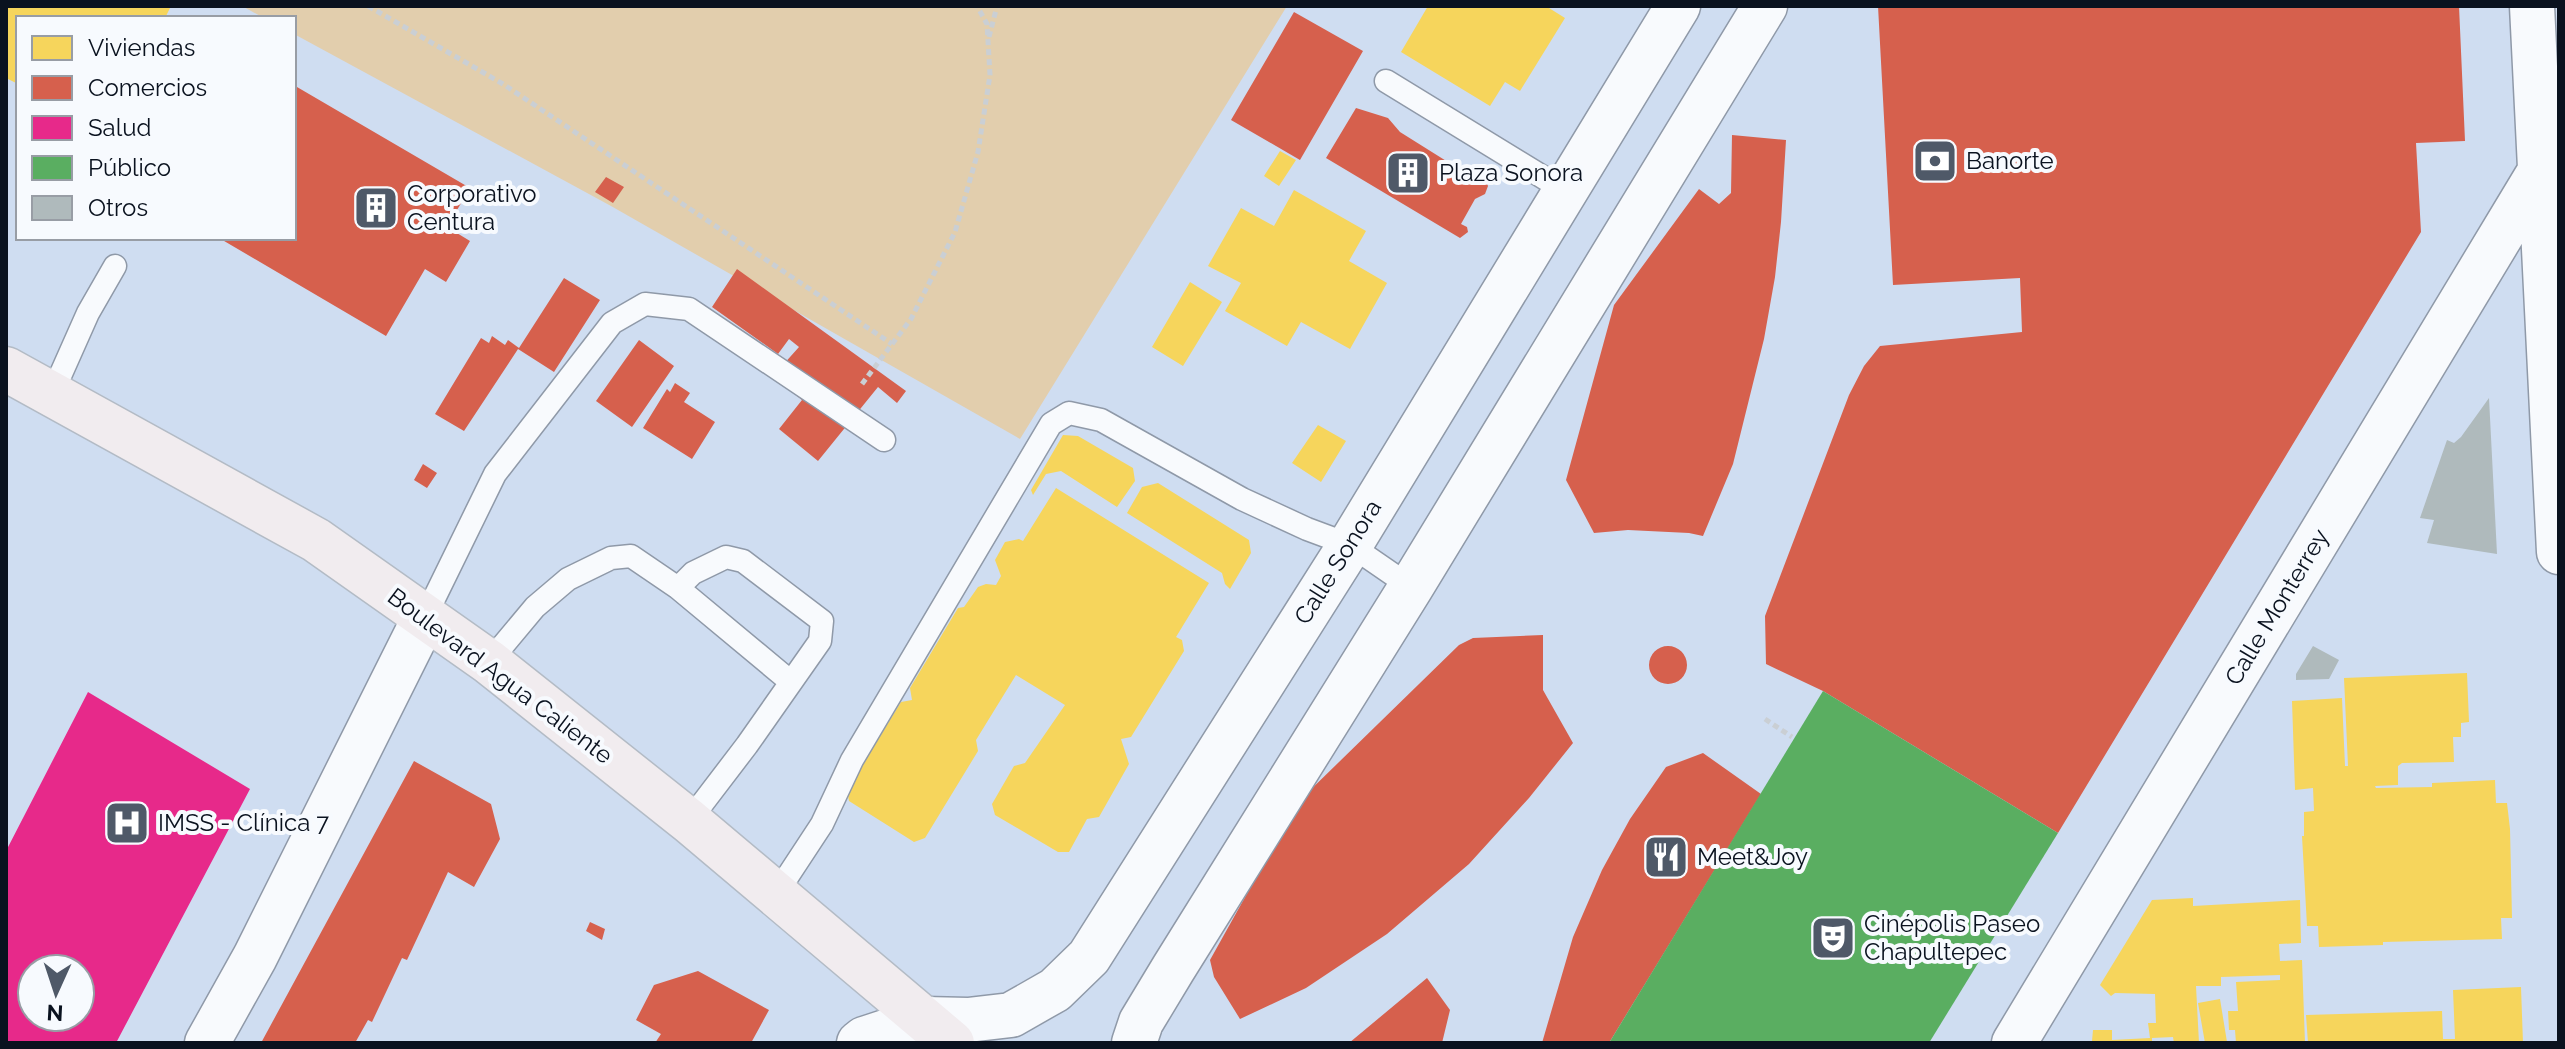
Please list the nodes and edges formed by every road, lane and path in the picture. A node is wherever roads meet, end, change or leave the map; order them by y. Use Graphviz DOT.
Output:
graph roads {
  1 [pos="368,6"];
  2 [pos="977,6"];
  3 [pos="997,6"];
  4 [pos="1678,6"];
  5 [pos="1765,6"];
  6 [pos="2532,6"];
  7 [pos="988,42"];
  8 [pos="1386,81"];
  9 [pos="2540,171"];
  10 [pos="1564,190"];
  11 [pos="115,266"];
  12 [pos="892,344"];
  13 [pos="6,369"];
  14 [pos="52,394"];
  15 [pos="842,411"];
  16 [pos="884,440"];
  17 [pos="1350,545"];
  18 [pos="2559,552"];
  19 [pos="1411,587"];
  20 [pos="678,588"];
  21 [pos="425,617"];
  22 [pos="489,662"];
  23 [pos="791,682"];
  24 [pos="1765,719"];
  25 [pos="1792,737"];
  26 [pos="689,821"];
  27 [pos="776,894"];
  28 [pos="938,1031"];
  29 [pos="207,1043"];
  30 [pos="859,1043"];
  31 [pos="1134,1043"];
  32 [pos="2014,1043"];
  1 -- 12 [label="path"];
  2 -- 7 [label="path"];
  3 -- 7 [label="path"];
  4 -- 10 [label="street, Calle Sonora"];
  5 -- 19 [label="street"];
  6 -- 9 [label="street"];
  7 -- 12 [label="path"];
  8 -- 10 [label="lane"];
  9 -- 18 [label="street"];
  9 -- 32 [label="street, Calle Monterrey"];
  10 -- 17 [label="street, Calle Sonora"];
  11 -- 14 [label="lane"];
  12 -- 15 [label="path"];
  13 -- 14 [label="main road, Boulevard Agua Caliente"];
  14 -- 21 [label="main road, Boulevard Agua Caliente"];
  15 -- 16 [label="lane"];
  15 -- 21 [label="lane"];
  17 -- 19 [label="lane"];
  17 -- 27 [label="lane"];
  17 -- 28 [label="street, Calle Sonora"];
  19 -- 31 [label="street"];
  20 -- 22 [label="lane"];
  20 -- 23 [label="lane"];
  20 -- 23 [label="lane"];
  21 -- 22 [label="main road, Boulevard Agua Caliente"];
  21 -- 29 [label="street"];
  22 -- 26 [label="main road, Boulevard Agua Caliente"];
  23 -- 26 [label="lane"];
  24 -- 25 [label="path"];
  26 -- 27 [label="main road, Boulevard Agua Caliente"];
  27 -- 28 [label="main road, Boulevard Agua Caliente"];
  28 -- 30 [label="street, Calle Sonora"];
}
